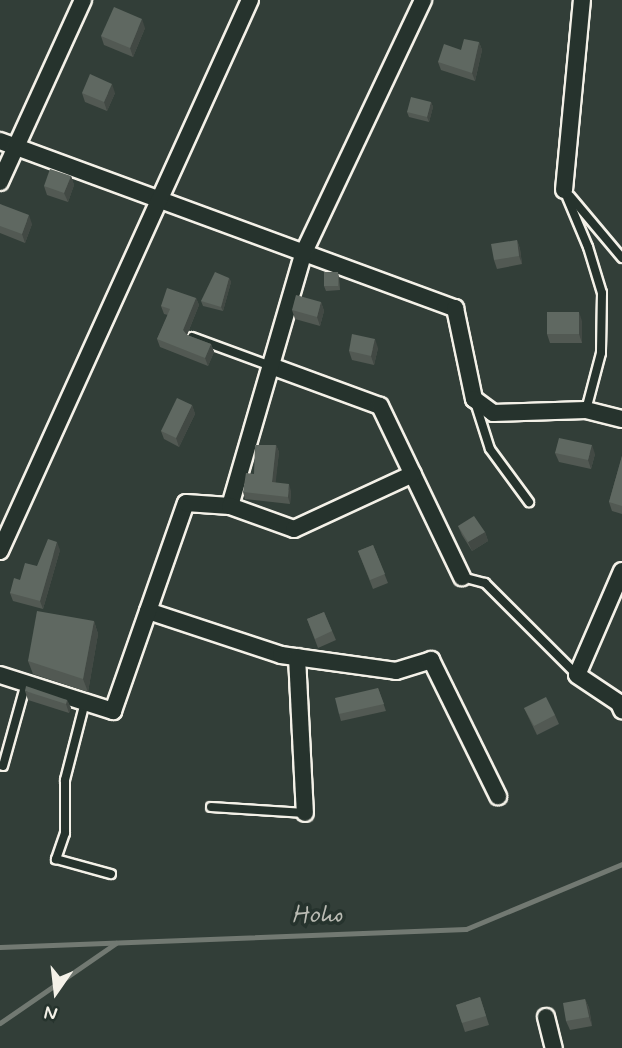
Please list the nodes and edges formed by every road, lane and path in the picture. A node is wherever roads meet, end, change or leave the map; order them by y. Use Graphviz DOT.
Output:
graph roads {
  1 [pos="83,0"];
  2 [pos="250,0"];
  3 [pos="423,0"];
  4 [pos="582,0"];
  5 [pos="7,144"];
  6 [pos="0,182"];
  7 [pos="564,190"];
  8 [pos="158,200"];
  9 [pos="303,254"];
  10 [pos="622,258"];
  11 [pos="192,337"];
  12 [pos="271,366"];
  13 [pos="474,399"];
  14 [pos="586,410"];
  15 [pos="622,419"];
  16 [pos="413,474"];
  17 [pos="530,502"];
  18 [pos="230,506"];
  19 [pos="0,551"];
  20 [pos="622,571"];
  21 [pos="462,577"];
  22 [pos="148,611"];
  23 [pos="297,657"];
  24 [pos="0,675"];
  25 [pos="577,675"];
  26 [pos="26,683"];
  27 [pos="85,702"];
  28 [pos="622,710"];
  29 [pos="3,766"];
  30 [pos="498,796"];
  31 [pos="211,807"];
  32 [pos="305,813"];
  33 [pos="111,874"];
  34 [pos="546,1017"];
  35 [pos="554,1048"];
  1 -- 5 [label="street"];
  2 -- 8 [label="street"];
  3 -- 9 [label="street"];
  4 -- 7 [label="street"];
  5 -- 6 [label="street"];
  5 -- 8 [label="street"];
  7 -- 10 [label="lane"];
  7 -- 14 [label="lane"];
  8 -- 9 [label="street"];
  8 -- 19 [label="street"];
  9 -- 12 [label="street"];
  9 -- 13 [label="street"];
  11 -- 12 [label="lane"];
  12 -- 16 [label="street"];
  12 -- 18 [label="street"];
  13 -- 14 [label="street"];
  13 -- 17 [label="lane"];
  14 -- 15 [label="street"];
  16 -- 18 [label="street"];
  16 -- 21 [label="street"];
  18 -- 22 [label="street"];
  20 -- 25 [label="street"];
  21 -- 25 [label="lane"];
  22 -- 23 [label="street"];
  22 -- 27 [label="street"];
  23 -- 30 [label="street"];
  23 -- 32 [label="street"];
  24 -- 26 [label="street"];
  25 -- 28 [label="street"];
  26 -- 27 [label="street"];
  26 -- 29 [label="lane"];
  27 -- 33 [label="lane"];
  31 -- 32 [label="lane"];
  34 -- 35 [label="street"];
}
